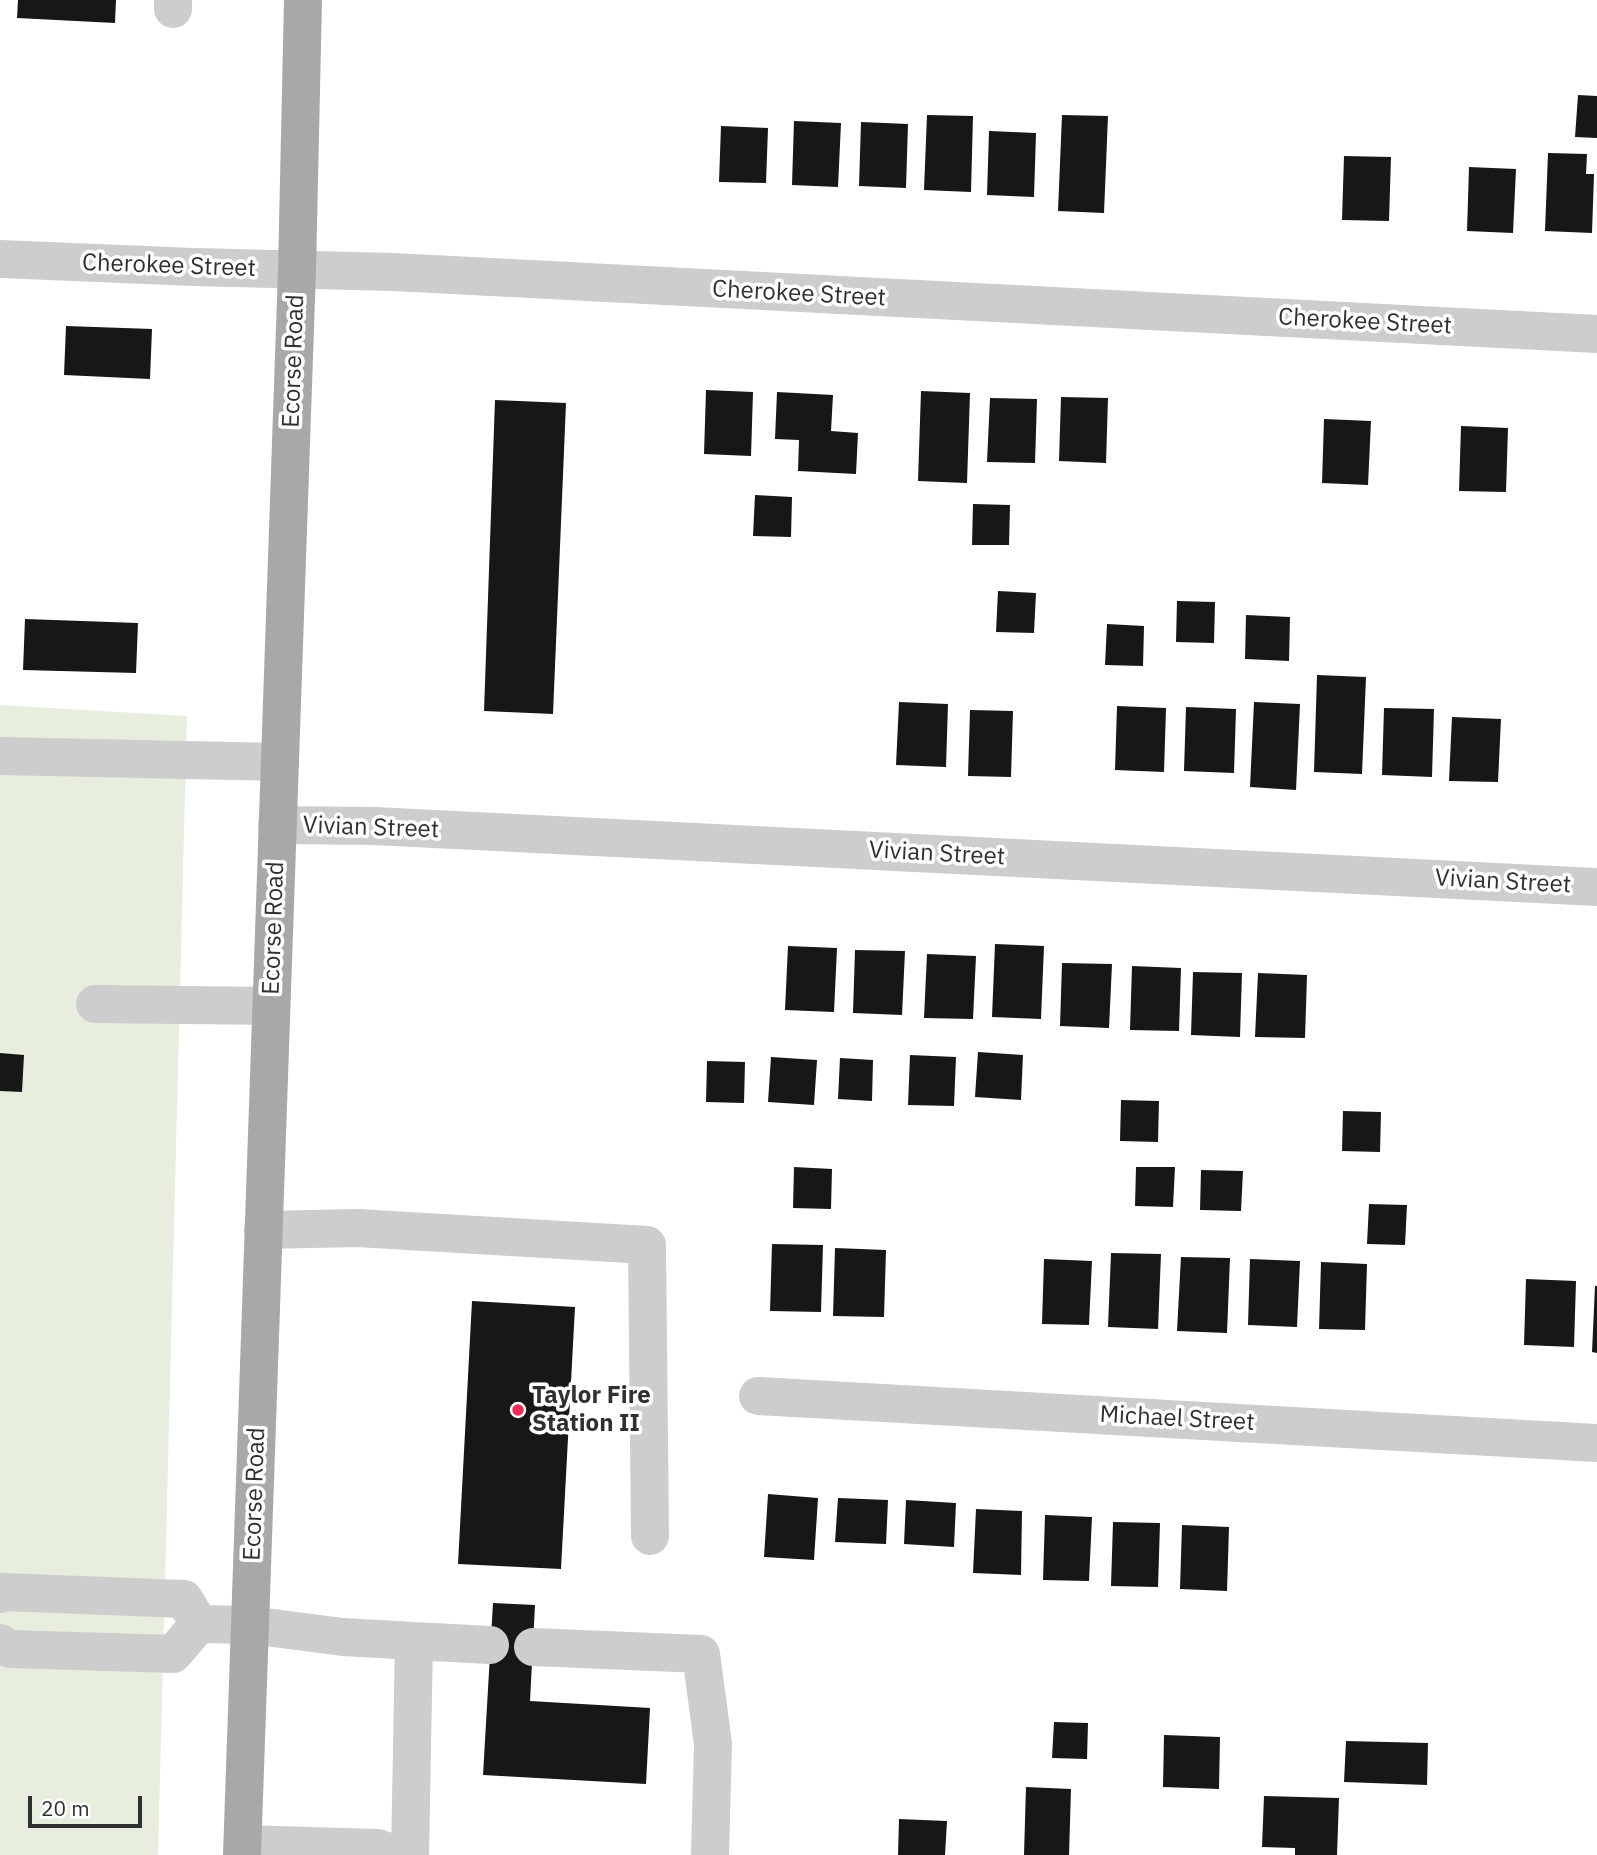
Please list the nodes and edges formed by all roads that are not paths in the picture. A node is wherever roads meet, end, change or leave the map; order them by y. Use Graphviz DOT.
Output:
graph roads {
  1 [pos="303,0"];
  2 [pos="0,259"];
  3 [pos="297,270"];
  4 [pos="1597,334"];
  5 [pos="0,756"];
  6 [pos="280,762"];
  7 [pos="277,825"];
  8 [pos="1597,887"];
  9 [pos="95,1004"];
  10 [pos="271,1006"];
  11 [pos="263,1230"];
  12 [pos="758,1396"];
  13 [pos="1597,1443"];
  14 [pos="650,1536"];
  15 [pos="0,1594"];
  16 [pos="199,1624"];
  17 [pos="250,1625"];
  18 [pos="414,1641"];
  19 [pos="0,1643"];
  20 [pos="490,1645"];
  21 [pos="533,1647"];
  22 [pos="242,1849"];
  23 [pos="397,1855"];
  24 [pos="410,1855"];
  25 [pos="710,1855"];
  1 -- 3 [label="main road, Ecorse Road"];
  2 -- 3 [label="street, Cherokee Street"];
  3 -- 4 [label="street, Cherokee Street"];
  3 -- 6 [label="main road, Ecorse Road"];
  5 -- 6 [label="street"];
  6 -- 7 [label="main road, Ecorse Road"];
  7 -- 8 [label="street, Vivian Street"];
  7 -- 10 [label="main road, Ecorse Road"];
  9 -- 10 [label="street"];
  10 -- 11 [label="main road, Ecorse Road"];
  11 -- 14 [label="street"];
  11 -- 17 [label="main road, Ecorse Road"];
  12 -- 13 [label="street, Michael Street"];
  15 -- 16 [label="street"];
  16 -- 17 [label="street"];
  16 -- 19 [label="street"];
  17 -- 18 [label="street"];
  17 -- 22 [label="main road, Ecorse Road"];
  18 -- 20 [label="street"];
  18 -- 24 [label="street"];
  21 -- 25 [label="street"];
  22 -- 23 [label="street"];
}
